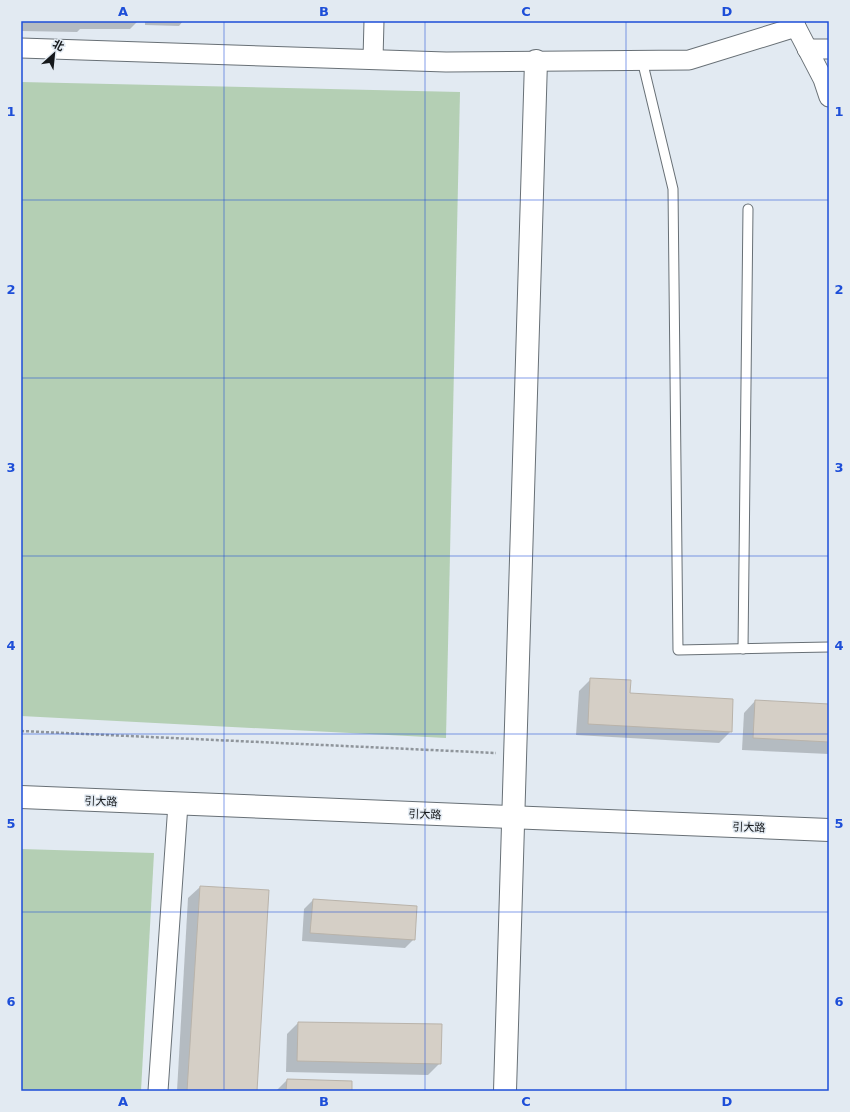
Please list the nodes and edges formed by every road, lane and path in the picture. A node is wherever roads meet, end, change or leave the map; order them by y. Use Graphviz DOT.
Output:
graph roads {
  1 [pos="374,21"];
  2 [pos="795,24"];
  3 [pos="21,48"];
  4 [pos="807,48"];
  5 [pos="829,49"];
  6 [pos="373,59"];
  7 [pos="642,60"];
  8 [pos="536,61"];
  9 [pos="829,98"];
  10 [pos="748,209"];
  11 [pos="829,647"];
  12 [pos="743,649"];
  13 [pos="21,731"];
  14 [pos="515,754"];
  15 [pos="21,797"];
  16 [pos="178,804"];
  17 [pos="514,818"];
  18 [pos="829,830"];
  19 [pos="158,1091"];
  20 [pos="505,1091"];
  1 -- 6 [label="street"];
  2 -- 4 [label="street"];
  2 -- 7 [label="street"];
  3 -- 6 [label="street"];
  4 -- 5 [label="street"];
  4 -- 9 [label="street"];
  6 -- 8 [label="street"];
  7 -- 8 [label="street"];
  7 -- 12 [label="lane"];
  8 -- 14 [label="street"];
  10 -- 12 [label="lane"];
  11 -- 12 [label="lane"];
  13 -- 14 [label="path"];
  14 -- 17 [label="street"];
  15 -- 16 [label="street, 引大路"];
  16 -- 17 [label="street, 引大路"];
  16 -- 19 [label="street"];
  17 -- 18 [label="street, 引大路"];
  17 -- 20 [label="street"];
}
